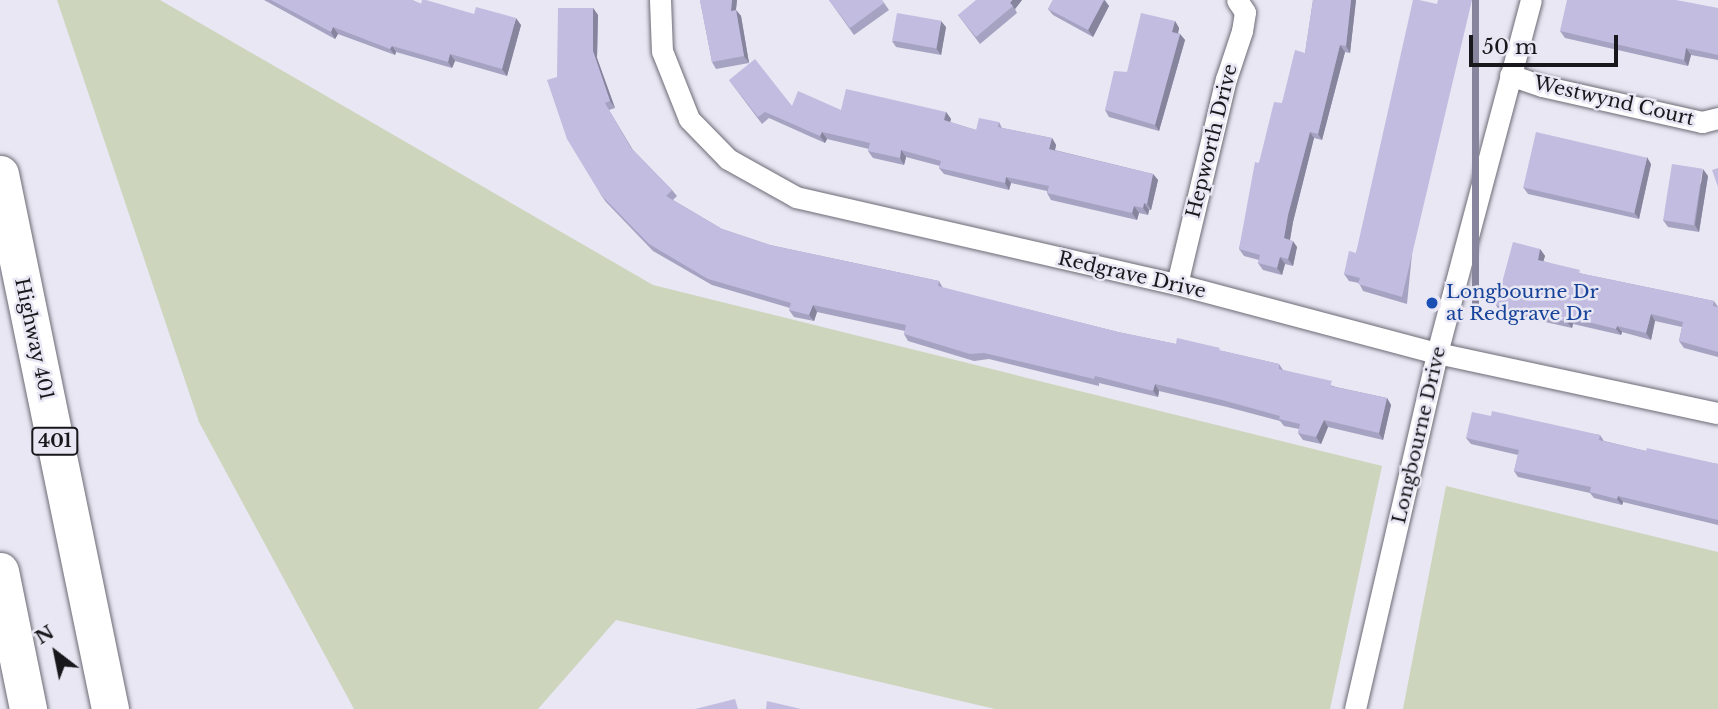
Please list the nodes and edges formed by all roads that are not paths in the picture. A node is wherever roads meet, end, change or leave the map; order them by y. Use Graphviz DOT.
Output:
graph roads {
  1 [pos="660,0"];
  2 [pos="1237,0"];
  3 [pos="1531,0"];
  4 [pos="1510,75"];
  5 [pos="1718,118"];
  6 [pos="0,174"];
  7 [pos="1177,285"];
  8 [pos="1437,353"];
  9 [pos="1718,413"];
  10 [pos="0,571"];
  11 [pos="28,709"];
  12 [pos="110,709"];
  13 [pos="1355,709"];
  1 -- 7 [label="street, Redgrave Drive"];
  2 -- 7 [label="street, Hepworth Drive"];
  3 -- 4 [label="street, Longbourne Drive"];
  4 -- 5 [label="street, Westwynd Court"];
  4 -- 8 [label="street, Longbourne Drive"];
  6 -- 12 [label="highway, Highway 401 / 401"];
  7 -- 8 [label="street, Redgrave Drive"];
  8 -- 9 [label="street, Redgrave Drive"];
  8 -- 13 [label="street, Longbourne Drive"];
  10 -- 11 [label="highway"];
}
